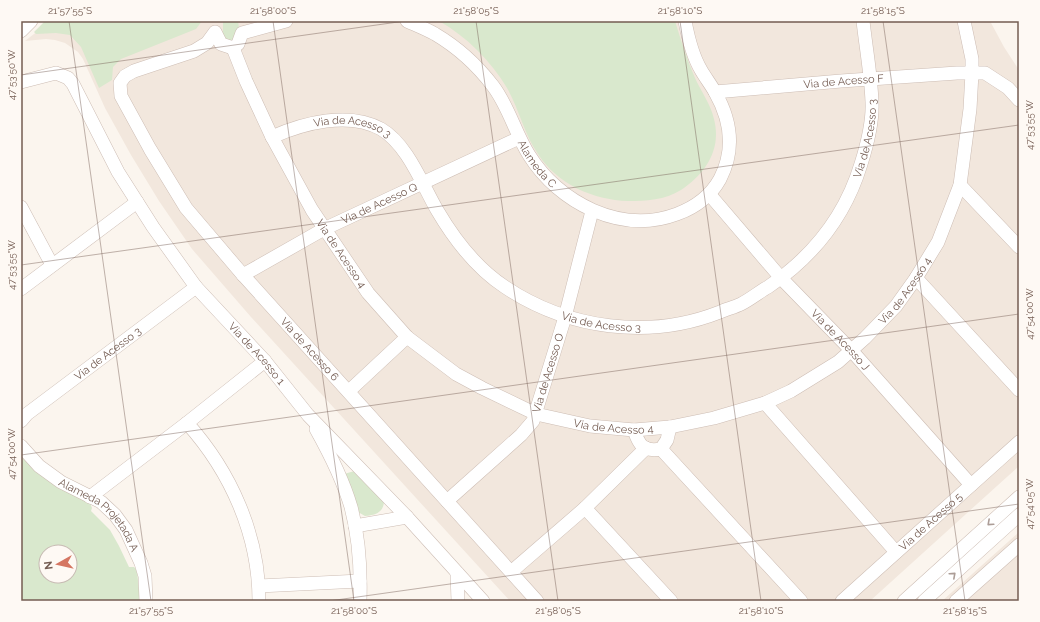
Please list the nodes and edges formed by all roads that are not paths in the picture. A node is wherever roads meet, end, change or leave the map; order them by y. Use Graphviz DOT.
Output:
graph roads {
  1 [pos="31,21"];
  2 [pos="286,21"];
  3 [pos="407,21"];
  4 [pos="685,21"];
  5 [pos="862,21"];
  6 [pos="964,21"];
  7 [pos="214,26"];
  8 [pos="241,27"];
  9 [pos="21,31"];
  10 [pos="233,48"];
  11 [pos="972,73"];
  12 [pos="870,79"];
  13 [pos="21,82"];
  14 [pos="715,92"];
  15 [pos="1019,100"];
  16 [pos="272,137"];
  17 [pos="519,138"];
  18 [pos="423,182"];
  19 [pos="960,184"];
  20 [pos="710,195"];
  21 [pos="137,202"];
  22 [pos="21,206"];
  23 [pos="592,211"];
  24 [pos="324,229"];
  25 [pos="1019,247"];
  26 [pos="52,265"];
  27 [pos="243,275"];
  28 [pos="781,278"];
  29 [pos="916,278"];
  30 [pos="196,287"];
  31 [pos="21,288"];
  32 [pos="565,316"];
  33 [pos="407,337"];
  34 [pos="851,350"];
  35 [pos="265,361"];
  36 [pos="1019,390"];
  37 [pos="349,391"];
  38 [pos="765,403"];
  39 [pos="308,414"];
  40 [pos="536,414"];
  41 [pos="23,416"];
  42 [pos="187,423"];
  43 [pos="670,426"];
  44 [pos="634,430"];
  45 [pos="1019,442"];
  46 [pos="21,446"];
  47 [pos="646,448"];
  48 [pos="661,448"];
  49 [pos="971,484"];
  50 [pos="90,497"];
  51 [pos="1019,497"];
  52 [pos="447,501"];
  53 [pos="585,508"];
  54 [pos="1019,515"];
  55 [pos="407,517"];
  56 [pos="355,526"];
  57 [pos="1017,550"];
  58 [pos="896,552"];
  59 [pos="511,572"];
  60 [pos="458,573"];
  61 [pos="360,581"];
  62 [pos="259,586"];
  63 [pos="146,601"];
  64 [pos="259,601"];
  65 [pos="360,601"];
  66 [pos="458,601"];
  67 [pos="483,601"];
  68 [pos="537,601"];
  69 [pos="672,601"];
  70 [pos="801,601"];
  71 [pos="842,601"];
  72 [pos="904,601"];
  73 [pos="924,601"];
  74 [pos="956,601"];
  1 -- 9 [label="street"];
  2 -- 8 [label="street"];
  3 -- 17 [label="street, Alameda C"];
  4 -- 14 [label="street"];
  5 -- 12 [label="street, Via de Acesso 3"];
  6 -- 11 [label="street"];
  7 -- 10 [label="street"];
  7 -- 27 [label="street, Via de Acesso 6"];
  8 -- 10 [label="street"];
  10 -- 16 [label="street, Via de Acesso 4"];
  11 -- 12 [label="street, Via de Acesso F"];
  11 -- 15 [label="street, Via de Acesso F"];
  11 -- 19 [label="street, Via de Acesso 4"];
  12 -- 14 [label="street, Via de Acesso F"];
  12 -- 28 [label="street, Via de Acesso 3"];
  13 -- 21 [label="street, Via de Acesso 1"];
  14 -- 20 [label="street"];
  16 -- 18 [label="street, Via de Acesso 3"];
  16 -- 24 [label="street, Via de Acesso 4"];
  17 -- 18 [label="street, Via de Acesso Q"];
  17 -- 23 [label="street, Alameda C"];
  18 -- 24 [label="street, Via de Acesso Q"];
  18 -- 32 [label="street, Via de Acesso 3"];
  19 -- 25 [label="street"];
  19 -- 29 [label="street, Via de Acesso 4"];
  20 -- 23 [label="street, Alameda C"];
  20 -- 28 [label="street, Via de Acesso J"];
  21 -- 26 [label="street"];
  21 -- 30 [label="street, Via de Acesso 1"];
  22 -- 26 [label="street"];
  23 -- 32 [label="street, Via de Acesso O"];
  24 -- 27 [label="street, Via de Acesso Q"];
  24 -- 33 [label="street, Via de Acesso 4"];
  26 -- 31 [label="street"];
  27 -- 37 [label="street, Via de Acesso 6"];
  28 -- 32 [label="street, Via de Acesso 3"];
  28 -- 34 [label="street, Via de Acesso J"];
  29 -- 34 [label="street, Via de Acesso 4"];
  29 -- 36 [label="street"];
  30 -- 35 [label="street, Via de Acesso 1"];
  30 -- 41 [label="street, Via de Acesso 3"];
  32 -- 40 [label="street, Via de Acesso O"];
  33 -- 37 [label="street"];
  33 -- 40 [label="street, Via de Acesso 4"];
  34 -- 38 [label="street, Via de Acesso 4"];
  34 -- 49 [label="street, Via de Acesso J"];
  35 -- 39 [label="street, Via de Acesso 1"];
  35 -- 42 [label="street"];
  37 -- 52 [label="street, Via de Acesso 6"];
  38 -- 43 [label="street, Via de Acesso 4"];
  38 -- 58 [label="street"];
  39 -- 55 [label="street, Via de Acesso 1"];
  39 -- 56 [label="street"];
  40 -- 44 [label="street, Via de Acesso 4"];
  40 -- 52 [label="street, Via de Acesso O"];
  42 -- 50 [label="street"];
  42 -- 62 [label="street"];
  43 -- 44 [label="street, Via de Acesso 4"];
  43 -- 48 [label="street"];
  44 -- 47 [label="street"];
  45 -- 49 [label="street, Via de Acesso 5"];
  46 -- 50 [label="street, Alameda Projetada A"];
  47 -- 48 [label="street"];
  47 -- 53 [label="street"];
  48 -- 70 [label="street"];
  49 -- 58 [label="street, Via de Acesso 5"];
  50 -- 63 [label="street, Alameda Projetada A"];
  51 -- 72 [label="street, one-way"];
  52 -- 59 [label="street, Via de Acesso 6"];
  53 -- 59 [label="street"];
  53 -- 69 [label="street"];
  73 -- 54 [label="street, one-way"];
  55 -- 56 [label="street"];
  55 -- 60 [label="street, Via de Acesso 1"];
  56 -- 61 [label="street"];
  57 -- 74 [label="street"];
  58 -- 71 [label="street, Via de Acesso 5"];
  59 -- 68 [label="street, Via de Acesso 6"];
  60 -- 66 [label="street"];
  60 -- 67 [label="street, Via de Acesso 1"];
  61 -- 62 [label="street"];
  61 -- 65 [label="street"];
  62 -- 64 [label="street"];
}
